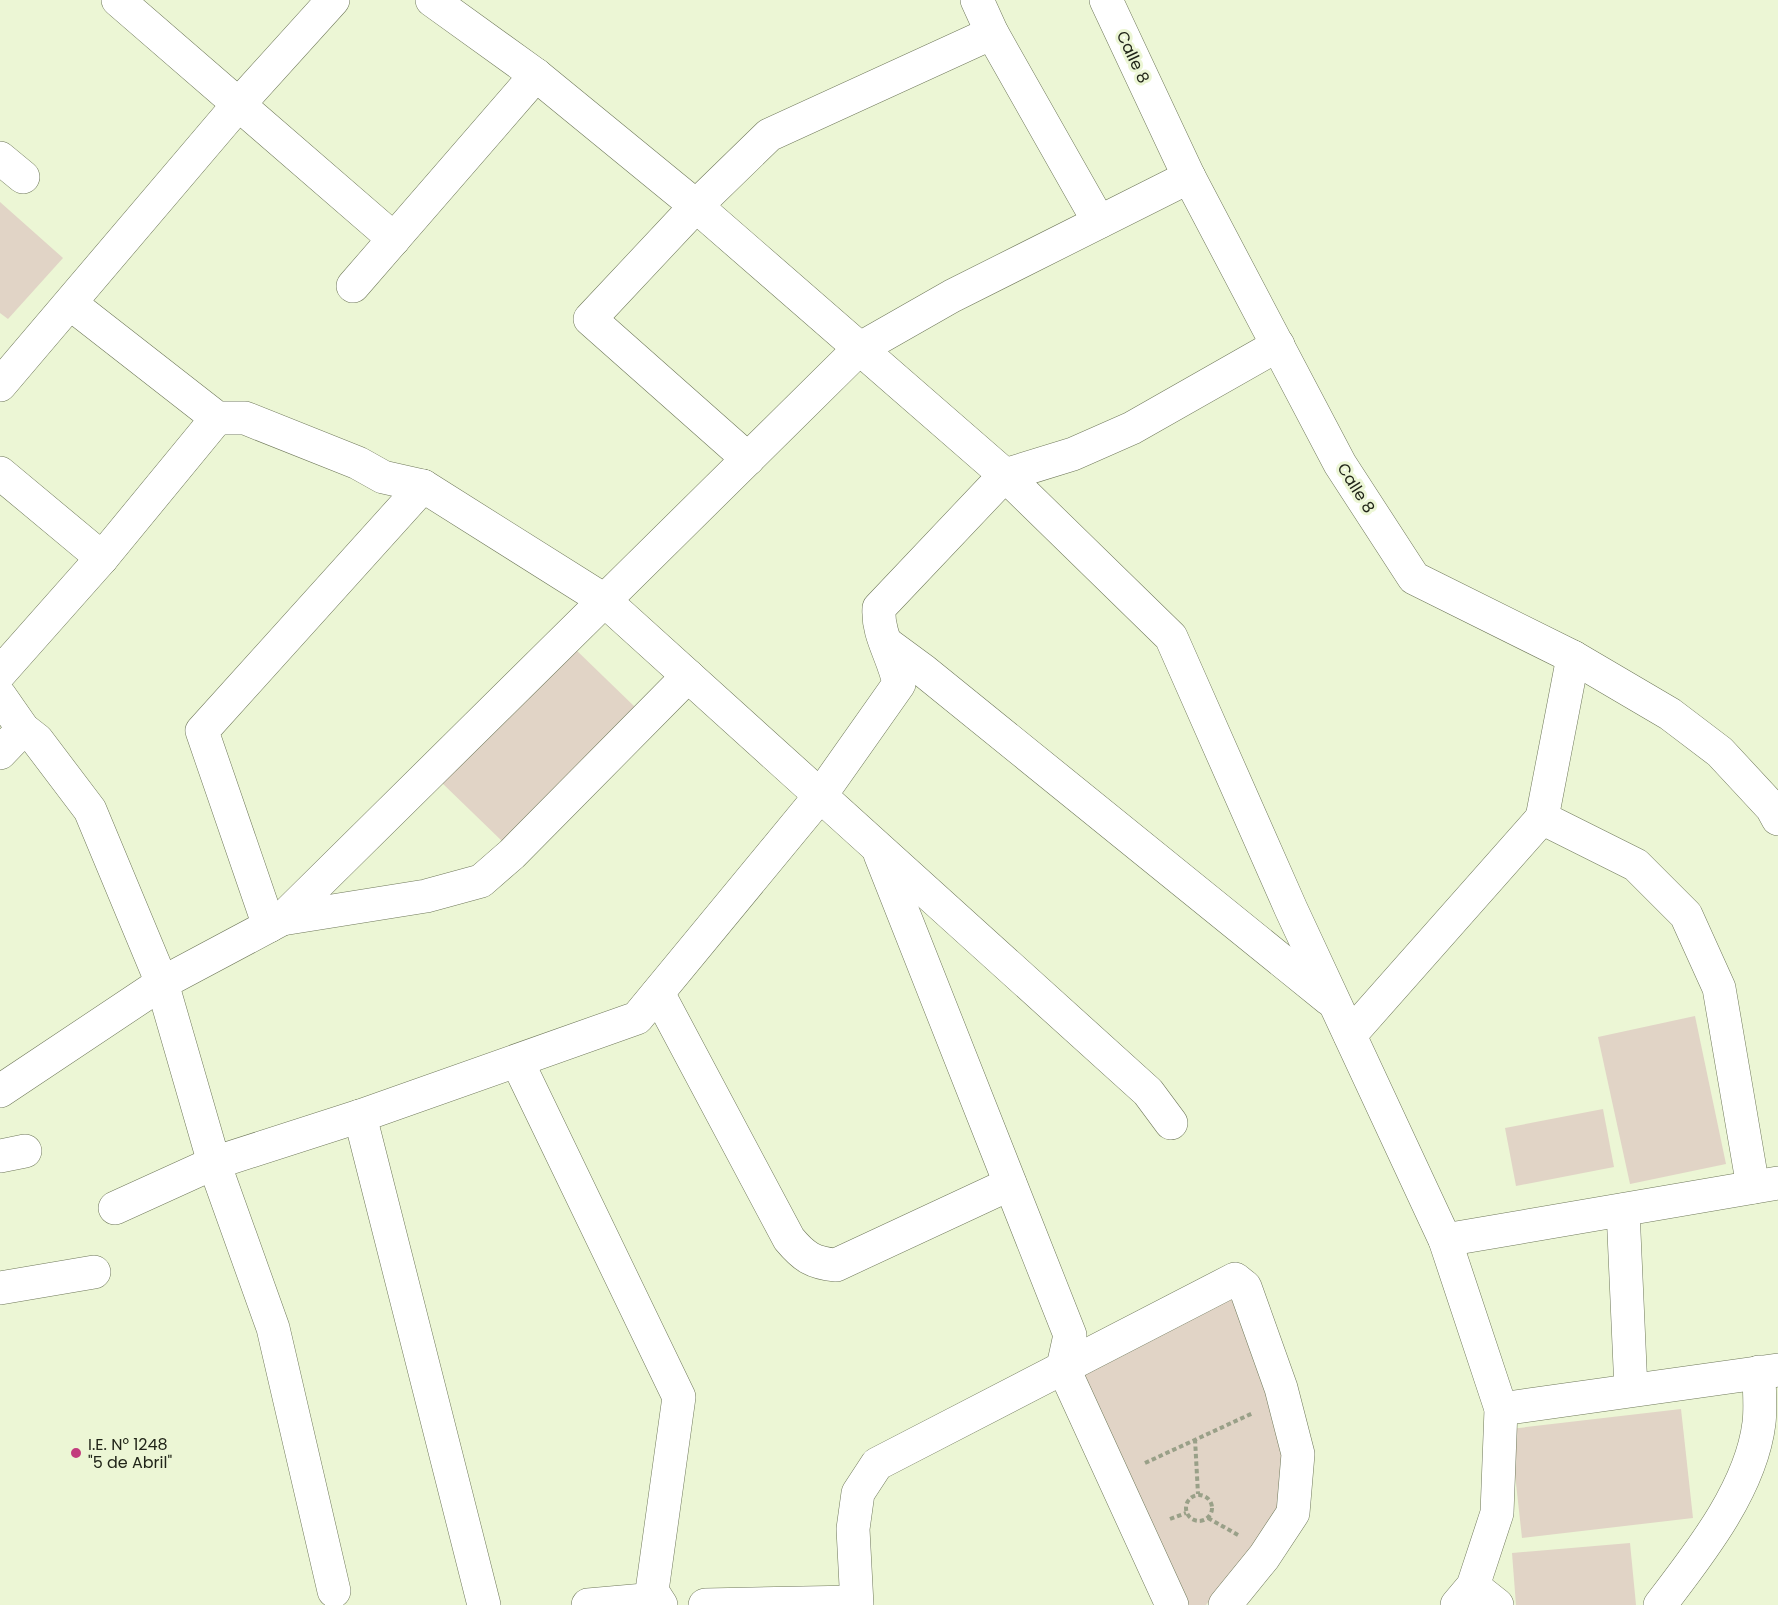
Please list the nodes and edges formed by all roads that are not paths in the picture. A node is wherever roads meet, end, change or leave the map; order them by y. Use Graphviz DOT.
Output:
graph roads {
  1 [pos="118,0"];
  2 [pos="333,0"];
  3 [pos="432,0"];
  4 [pos="977,0"];
  5 [pos="1106,0"];
  6 [pos="992,33"];
  7 [pos="536,75"];
  8 [pos="238,105"];
  9 [pos="1189,177"];
  10 [pos="696,206"];
  11 [pos="1099,222"];
  12 [pos="394,239"];
  13 [pos="352,286"];
  14 [pos="71,304"];
  15 [pos="1278,345"];
  16 [pos="859,349"];
  17 [pos="0,385"];
  18 [pos="217,418"];
  19 [pos="748,459"];
  20 [pos="0,473"];
  21 [pos="1005,475"];
  22 [pos="423,486"];
  23 [pos="102,558"];
  24 [pos="604,600"];
  25 [pos="886,643"];
  26 [pos="1574,657"];
  27 [pos="0,673"];
  28 [pos="688,676"];
  29 [pos="0,696"];
  30 [pos="23,729"];
  31 [pos="0,753"];
  32 [pos="820,796"];
  33 [pos="1542,818"];
  34 [pos="1778,819"];
  35 [pos="877,847"];
  36 [pos="276,923"];
  37 [pos="162,983"];
  38 [pos="658,993"];
  39 [pos="1335,1004"];
  40 [pos="1350,1035"];
  41 [pos="517,1061"];
  42 [pos="0,1091"];
  43 [pos="360,1116"];
  44 [pos="1171,1123"];
  45 [pos="214,1163"];
  46 [pos="1010,1184"];
  47 [pos="1765,1185"];
  48 [pos="115,1208"];
  49 [pos="1623,1210"];
  50 [pos="1445,1240"];
  51 [pos="94,1272"];
  52 [pos="0,1288"];
  53 [pos="1063,1367"];
  54 [pos="1769,1371"];
  55 [pos="1631,1390"];
  56 [pos="1500,1409"];
  57 [pos="334,1592"];
  58 [pos="1476,1599"];
  59 [pos="659,1602"];
  60 [pos="856,1603"];
  61 [pos="484,1605"];
  62 [pos="588,1605"];
  63 [pos="705,1605"];
  64 [pos="1172,1605"];
  65 [pos="1225,1605"];
  66 [pos="1660,1605"];
  1 -- 8 [label="street"];
  2 -- 8 [label="street"];
  3 -- 7 [label="street"];
  4 -- 6 [label="street"];
  5 -- 9 [label="street, Calle 8"];
  6 -- 10 [label="street"];
  6 -- 11 [label="street"];
  7 -- 10 [label="street"];
  7 -- 12 [label="street"];
  8 -- 12 [label="street"];
  8 -- 14 [label="street"];
  9 -- 11 [label="street"];
  9 -- 15 [label="street, Calle 8"];
  10 -- 16 [label="street"];
  10 -- 19 [label="street"];
  11 -- 16 [label="street"];
  12 -- 13 [label="street"];
  14 -- 17 [label="street"];
  14 -- 18 [label="street"];
  15 -- 21 [label="street"];
  15 -- 26 [label="street, Calle 8"];
  16 -- 19 [label="street"];
  16 -- 21 [label="street"];
  18 -- 22 [label="street"];
  18 -- 23 [label="street"];
  19 -- 24 [label="street"];
  20 -- 23 [label="street"];
  21 -- 25 [label="street"];
  21 -- 39 [label="street"];
  22 -- 24 [label="street"];
  22 -- 36 [label="street"];
  23 -- 27 [label="street"];
  24 -- 28 [label="street"];
  24 -- 36 [label="street"];
  25 -- 32 [label="street"];
  25 -- 39 [label="street"];
  26 -- 33 [label="street"];
  26 -- 34 [label="street, Calle 8"];
  28 -- 32 [label="street"];
  28 -- 36 [label="street"];
  29 -- 30 [label="street"];
  30 -- 31 [label="street"];
  30 -- 37 [label="street"];
  32 -- 35 [label="street"];
  32 -- 38 [label="street"];
  33 -- 40 [label="street"];
  33 -- 47 [label="street"];
  35 -- 44 [label="street"];
  35 -- 46 [label="street"];
  36 -- 37 [label="street"];
  37 -- 42 [label="street"];
  37 -- 45 [label="street"];
  38 -- 41 [label="street"];
  38 -- 46 [label="street"];
  39 -- 40 [label="street"];
  40 -- 50 [label="street"];
  41 -- 43 [label="street"];
  41 -- 59 [label="street"];
  43 -- 45 [label="street"];
  43 -- 61 [label="street"];
  45 -- 48 [label="street"];
  45 -- 57 [label="street"];
  46 -- 53 [label="street"];
  47 -- 49 [label="street"];
  49 -- 50 [label="street"];
  49 -- 55 [label="street"];
  50 -- 56 [label="street"];
  51 -- 52 [label="street"];
  53 -- 60 [label="street"];
  53 -- 64 [label="street"];
  53 -- 65 [label="street"];
  54 -- 55 [label="street"];
  54 -- 66 [label="street"];
  55 -- 56 [label="street"];
  56 -- 58 [label="street"];
  59 -- 62 [label="street"];
  60 -- 63 [label="street"];
}
